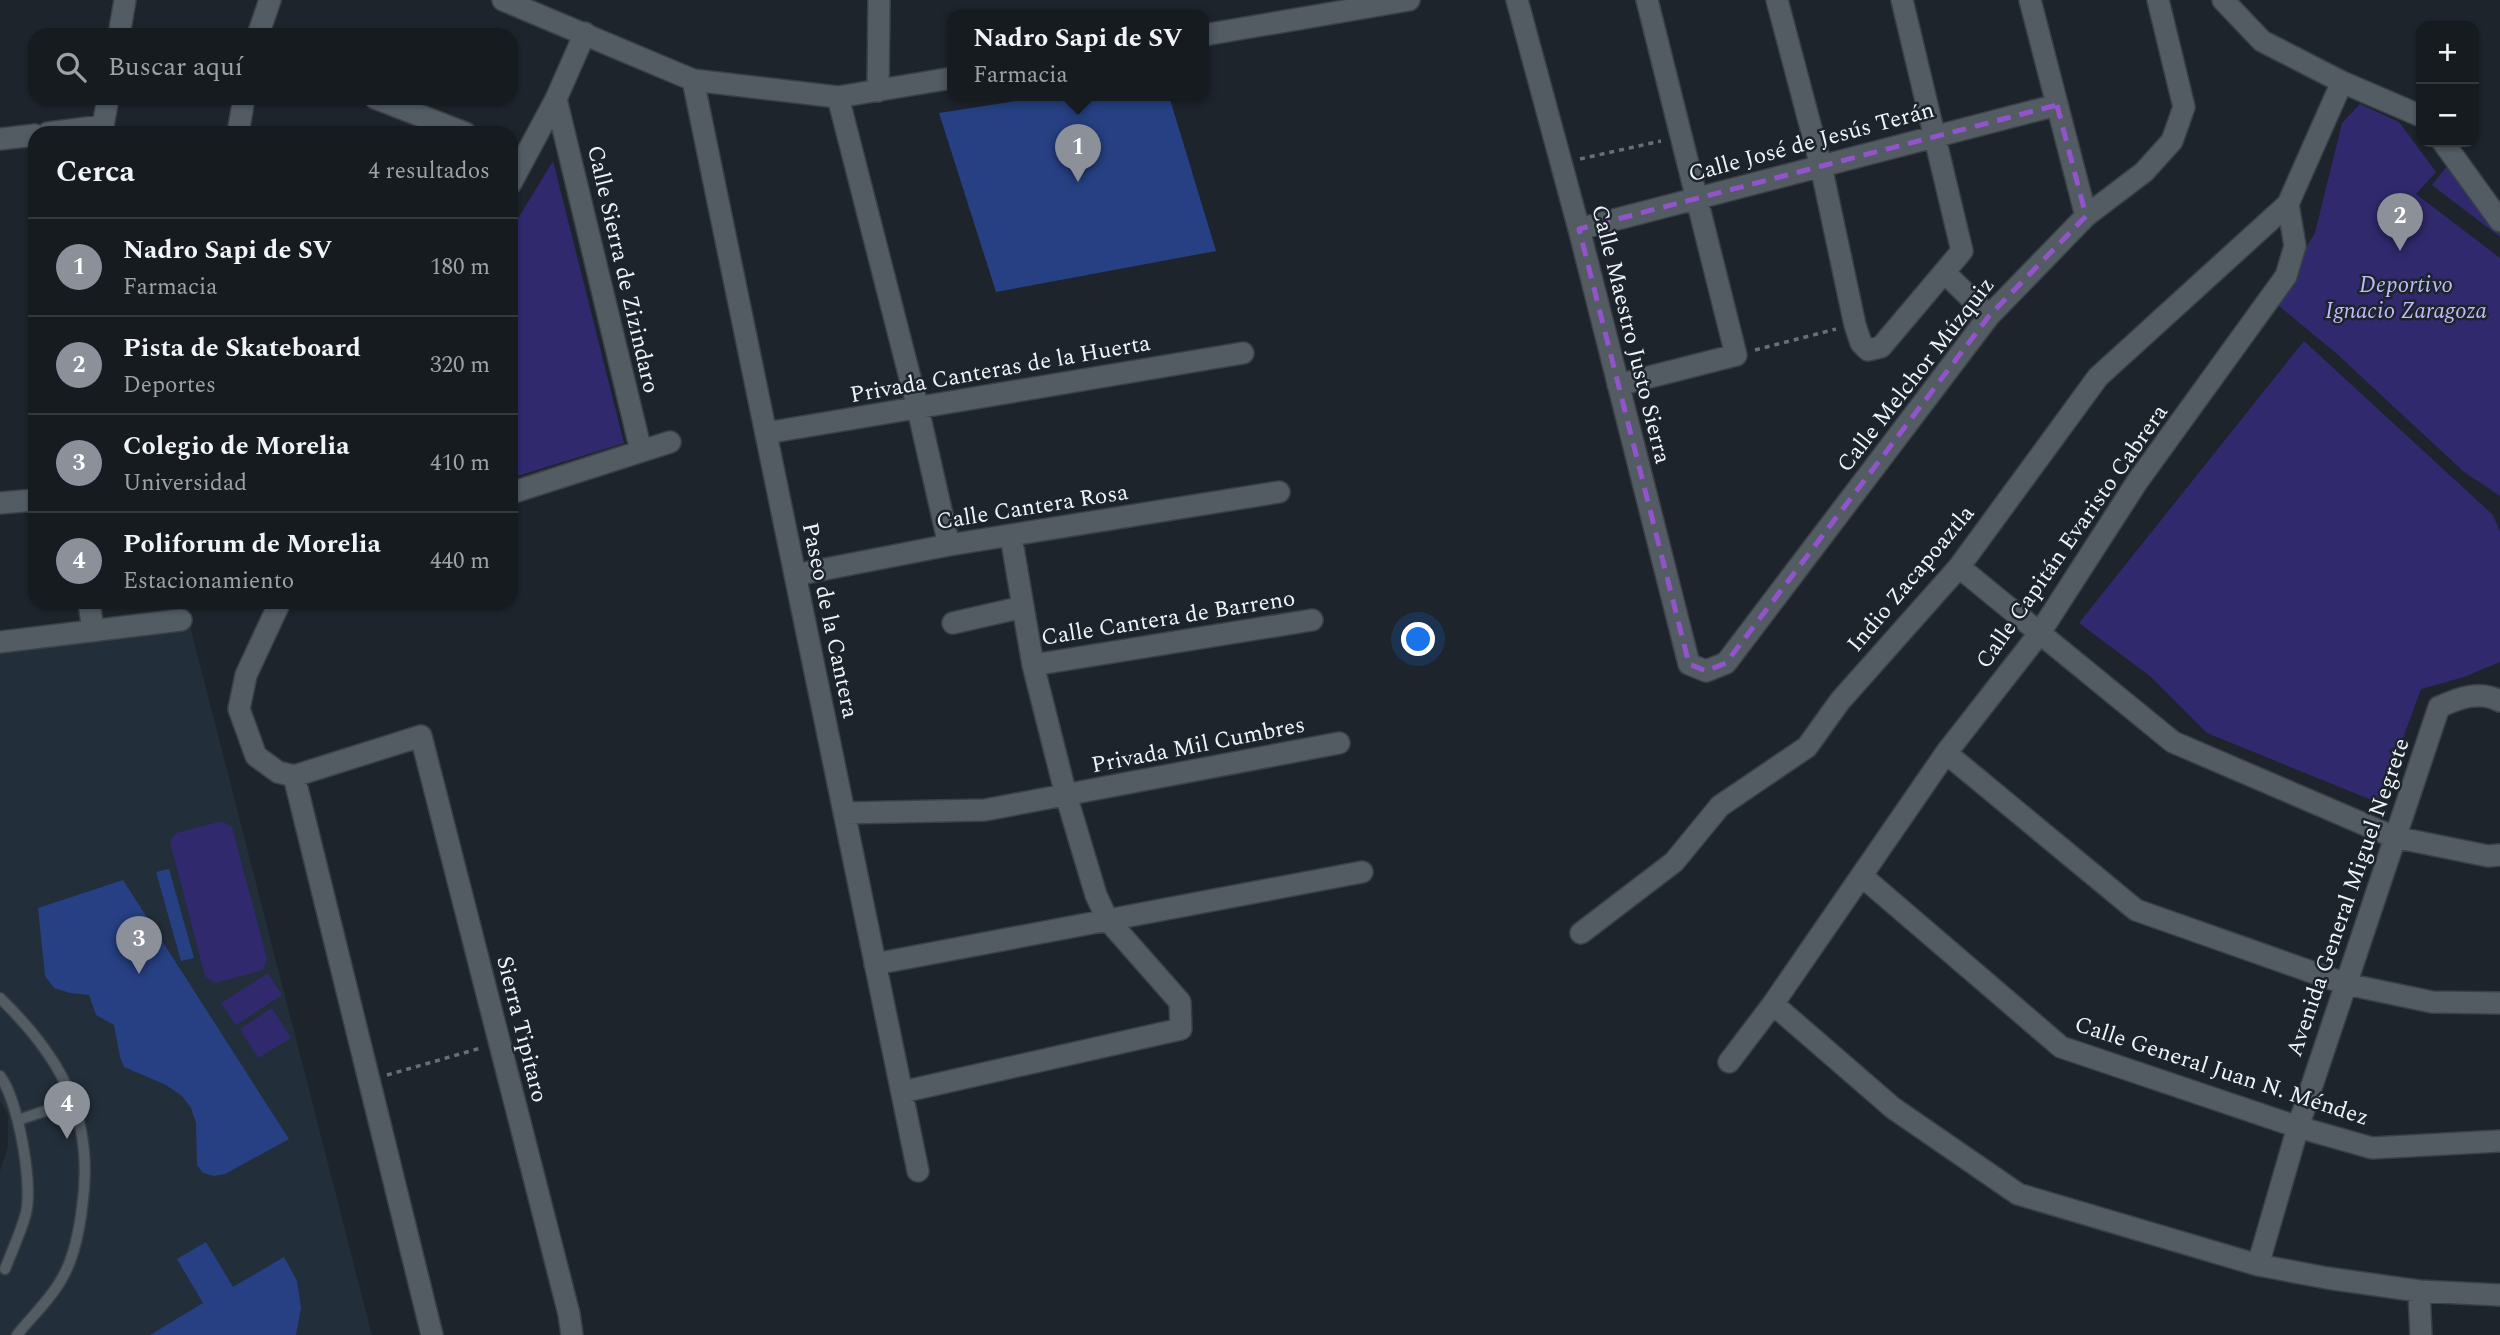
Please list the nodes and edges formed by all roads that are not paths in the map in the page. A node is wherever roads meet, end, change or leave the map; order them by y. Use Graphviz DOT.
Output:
graph roads {
  1 [pos="125,0"];
  2 [pos="270,0"];
  3 [pos="503,0"];
  4 [pos="880,0"];
  5 [pos="1409,0"];
  6 [pos="1517,0"];
  7 [pos="1647,0"];
  8 [pos="1777,0"];
  9 [pos="1902,0"];
  10 [pos="2029,0"];
  11 [pos="2158,0"];
  12 [pos="2222,0"];
  13 [pos="120,28"];
  14 [pos="260,28"];
  15 [pos="585,33"];
  16 [pos="1209,34"];
  17 [pos="947,79"];
  18 [pos="693,80"];
  19 [pos="2342,82"];
  20 [pos="878,91"];
  21 [pos="838,97"];
  22 [pos="556,99"];
  23 [pos="108,105"];
  24 [pos="243,105"];
  25 [pos="393,105"];
  26 [pos="2057,105"];
  27 [pos="2416,114"];
  28 [pos="109,126"];
  29 [pos="239,126"];
  30 [pos="447,126"];
  31 [pos="28,136"];
  32 [pos="1934,136"];
  33 [pos="0,139"];
  34 [pos="2447,147"];
  35 [pos="519,154"];
  36 [pos="1821,166"];
  37 [pos="1696,199"];
  38 [pos="2288,204"];
  39 [pos="2086,216"];
  40 [pos="2500,221"];
  41 [pos="1579,229"];
  42 [pos="1945,273"];
  43 [pos="1989,316"];
  44 [pos="1243,354"];
  45 [pos="1618,385"];
  46 [pos="918,409"];
  47 [pos="766,433"];
  48 [pos="670,442"];
  49 [pos="641,451"];
  50 [pos="518,491"];
  51 [pos="1279,492"];
  52 [pos="28,501"];
  53 [pos="0,503"];
  54 [pos="1012,536"];
  55 [pos="949,545"];
  56 [pos="1959,568"];
  57 [pos="795,575"];
  58 [pos="1023,607"];
  59 [pos="90,609"];
  60 [pos="277,609"];
  61 [pos="181,620"];
  62 [pos="1312,620"];
  63 [pos="953,623"];
  64 [pos="93,631"];
  65 [pos="2039,634"];
  66 [pos="0,642"];
  67 [pos="1032,665"];
  68 [pos="1706,671"];
  69 [pos="2500,701"];
  70 [pos="1339,743"];
  71 [pos="1946,753"];
  72 [pos="294,776"];
  73 [pos="1066,795"];
  74 [pos="844,813"];
  75 [pos="2394,837"];
  76 [pos="2500,855"];
  77 [pos="1362,872"];
  78 [pos="1863,877"];
  79 [pos="1107,919"];
  80 [pos="1581,933"];
  81 [pos="875,964"];
  82 [pos="2346,984"];
  83 [pos="0,998"];
  84 [pos="2500,1003"];
  85 [pos="1773,1004"];
  86 [pos="1729,1062"];
  87 [pos="0,1076"];
  88 [pos="902,1092"];
  89 [pos="75,1101"];
  90 [pos="18,1120"];
  91 [pos="2298,1127"];
  92 [pos="2500,1141"];
  93 [pos="918,1171"];
  94 [pos="2259,1265"];
  95 [pos="5,1269"];
  96 [pos="2419,1291"];
  97 [pos="2500,1295"];
  98 [pos="17,1335"];
  99 [pos="432,1335"];
  100 [pos="572,1335"];
  101 [pos="2421,1335"];
  1 -- 13 [label="street"];
  2 -- 14 [label="street"];
  3 -- 15 [label="street"];
  4 -- 20 [label="street"];
  5 -- 16 [label="street"];
  6 -- 41 [label="street, Calle Maestro Justo Sierra"];
  7 -- 37 [label="street"];
  8 -- 36 [label="street"];
  9 -- 32 [label="street"];
  10 -- 26 [label="street"];
  11 -- 39 [label="street, Calle Melchor Múzquiz"];
  12 -- 19 [label="street"];
  15 -- 18 [label="street"];
  15 -- 22 [label="street"];
  17 -- 20 [label="street"];
  18 -- 21 [label="street"];
  18 -- 47 [label="street, Paseo de la Cantera"];
  19 -- 27 [label="street"];
  19 -- 38 [label="street"];
  20 -- 21 [label="street"];
  21 -- 46 [label="street"];
  22 -- 35 [label="street"];
  22 -- 49 [label="street, Calle Sierra de Zizindaro"];
  23 -- 28 [label="street"];
  24 -- 29 [label="street"];
  25 -- 30 [label="street"];
  26 -- 32 [label="street, Calle José de Jesús Terán"];
  26 -- 39 [label="street"];
  31 -- 33 [label="street"];
  32 -- 36 [label="street, Calle José de Jesús Terán"];
  32 -- 42 [label="street"];
  34 -- 40 [label="street"];
  36 -- 37 [label="street, Calle José de Jesús Terán"];
  36 -- 42 [label="street"];
  37 -- 41 [label="street, Calle José de Jesús Terán"];
  37 -- 45 [label="street"];
  38 -- 56 [label="street, Indio Zacapoaztla"];
  38 -- 65 [label="street, Calle Capitán Evaristo Cabrera"];
  39 -- 43 [label="street, Calle Melchor Múzquiz"];
  41 -- 45 [label="street, Calle Maestro Justo Sierra"];
  42 -- 43 [label="street"];
  43 -- 68 [label="street, Calle Melchor Múzquiz"];
  44 -- 46 [label="street, Privada Canteras de la Huerta"];
  45 -- 68 [label="street, Calle Maestro Justo Sierra"];
  46 -- 47 [label="street, Privada Canteras de la Huerta"];
  46 -- 55 [label="street"];
  47 -- 57 [label="street, Paseo de la Cantera"];
  48 -- 49 [label="street"];
  49 -- 50 [label="street"];
  51 -- 54 [label="street, Calle Cantera Rosa"];
  52 -- 53 [label="street"];
  54 -- 55 [label="street, Calle Cantera Rosa"];
  54 -- 58 [label="street"];
  55 -- 57 [label="street, Calle Cantera Rosa"];
  56 -- 65 [label="street"];
  56 -- 80 [label="street, Indio Zacapoaztla"];
  57 -- 74 [label="street, Paseo de la Cantera"];
  58 -- 63 [label="street"];
  58 -- 67 [label="street"];
  59 -- 64 [label="street"];
  60 -- 72 [label="street"];
  61 -- 64 [label="street"];
  62 -- 67 [label="street, Calle Cantera de Barreno"];
  64 -- 66 [label="street"];
  65 -- 71 [label="street, Calle Capitán Evaristo Cabrera"];
  65 -- 75 [label="street"];
  67 -- 73 [label="street"];
  69 -- 75 [label="street, Avenida General Miguel Negrete"];
  70 -- 73 [label="street, Privada Mil Cumbres"];
  71 -- 78 [label="street, Calle Capitán Evaristo Cabrera"];
  71 -- 82 [label="street"];
  72 -- 99 [label="street"];
  72 -- 100 [label="street, Sierra Tipitaro"];
  73 -- 74 [label="street, Privada Mil Cumbres"];
  73 -- 79 [label="street"];
  74 -- 81 [label="street, Paseo de la Cantera"];
  75 -- 76 [label="street"];
  75 -- 82 [label="street, Avenida General Miguel Negrete"];
  77 -- 79 [label="street"];
  78 -- 85 [label="street, Calle Capitán Evaristo Cabrera"];
  78 -- 91 [label="street, Calle General Juan N. Méndez"];
  79 -- 81 [label="street"];
  79 -- 88 [label="street"];
  81 -- 88 [label="street, Paseo de la Cantera"];
  82 -- 84 [label="street"];
  82 -- 91 [label="street, Avenida General Miguel Negrete"];
  83 -- 89 [label="lane"];
  85 -- 86 [label="street, Calle Capitán Evaristo Cabrera"];
  85 -- 94 [label="street"];
  87 -- 90 [label="lane"];
  88 -- 93 [label="street, Paseo de la Cantera"];
  89 -- 90 [label="lane"];
  89 -- 98 [label="lane"];
  90 -- 95 [label="lane"];
  91 -- 92 [label="street, Calle General Juan N. Méndez"];
  91 -- 94 [label="street, Avenida General Miguel Negrete"];
  94 -- 96 [label="street"];
  96 -- 97 [label="street"];
  96 -- 101 [label="street"];
}
